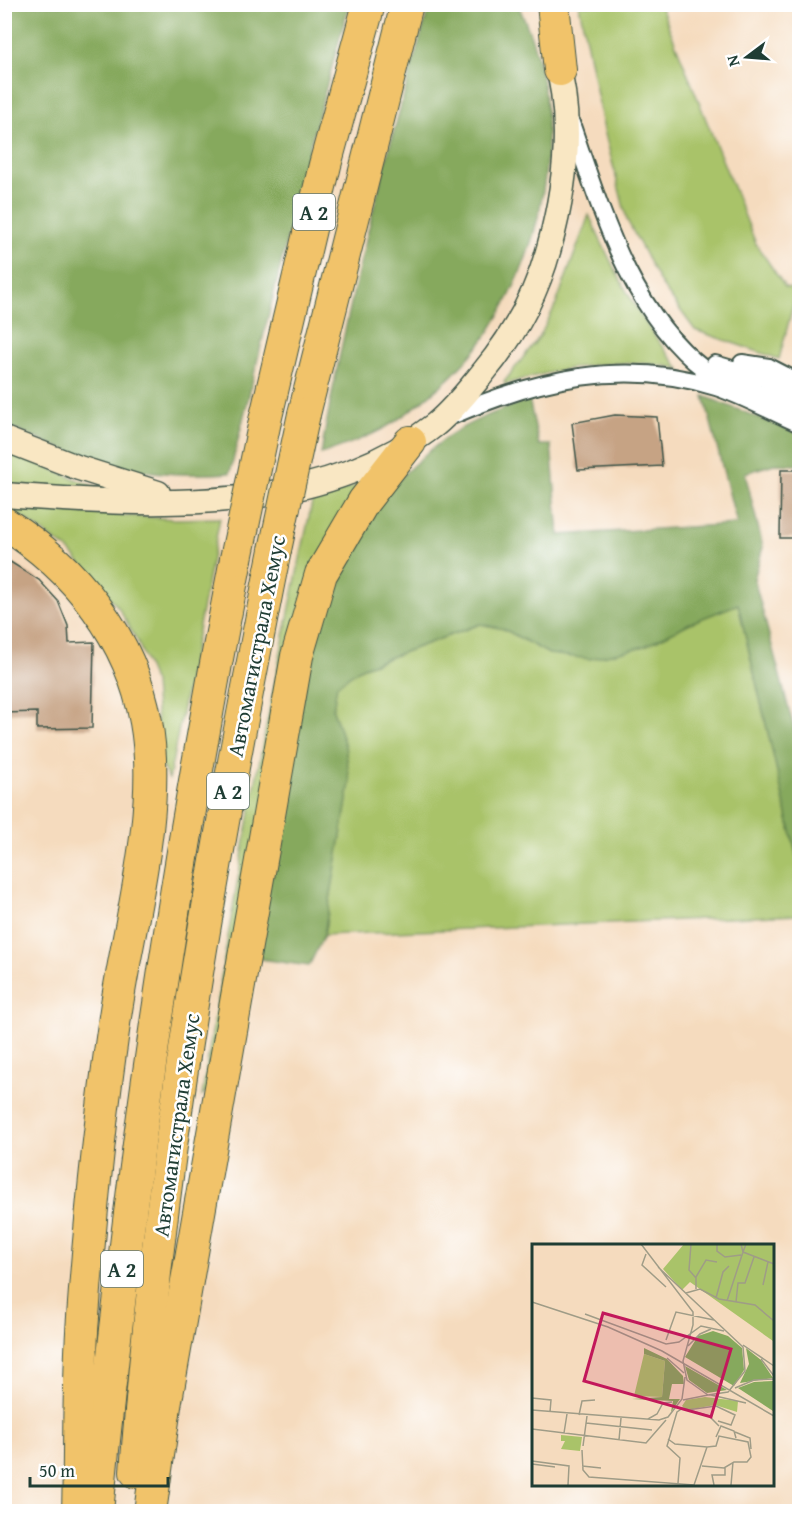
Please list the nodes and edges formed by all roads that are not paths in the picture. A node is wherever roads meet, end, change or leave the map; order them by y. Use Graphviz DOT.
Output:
graph roads {
  1 [pos="369,4"];
  2 [pos="407,4"];
  3 [pos="538,4"];
  4 [pos="553,4"];
  5 [pos="560,70"];
  6 [pos="567,111"];
  7 [pos="686,353"];
  8 [pos="800,383"];
  9 [pos="800,395"];
  10 [pos="800,406"];
  11 [pos="438,422"];
  12 [pos="800,424"];
  13 [pos="4,439"];
  14 [pos="410,442"];
  15 [pos="4,495"];
  16 [pos="180,500"];
  17 [pos="4,523"];
  18 [pos="78,1512"];
  19 [pos="97,1512"];
  20 [pos="133,1512"];
  21 [pos="150,1512"];
  1 -- 19 [label="highway, Автомагистрала Хемус / A 2, bridge"];
  2 -- 20 [label="highway, Автомагистрала Хемус / A 2, bridge"];
  3 -- 5 [label="main road"];
  4 -- 5 [label="highway"];
  5 -- 6 [label="main road"];
  6 -- 7 [label="street"];
  6 -- 11 [label="main road"];
  7 -- 8 [label="street"];
  7 -- 9 [label="street"];
  7 -- 10 [label="street"];
  11 -- 12 [label="street"];
  11 -- 14 [label="main road"];
  13 -- 16 [label="main road"];
  14 -- 16 [label="main road"];
  14 -- 21 [label="highway"];
  15 -- 16 [label="main road"];
  17 -- 18 [label="highway"];
}
